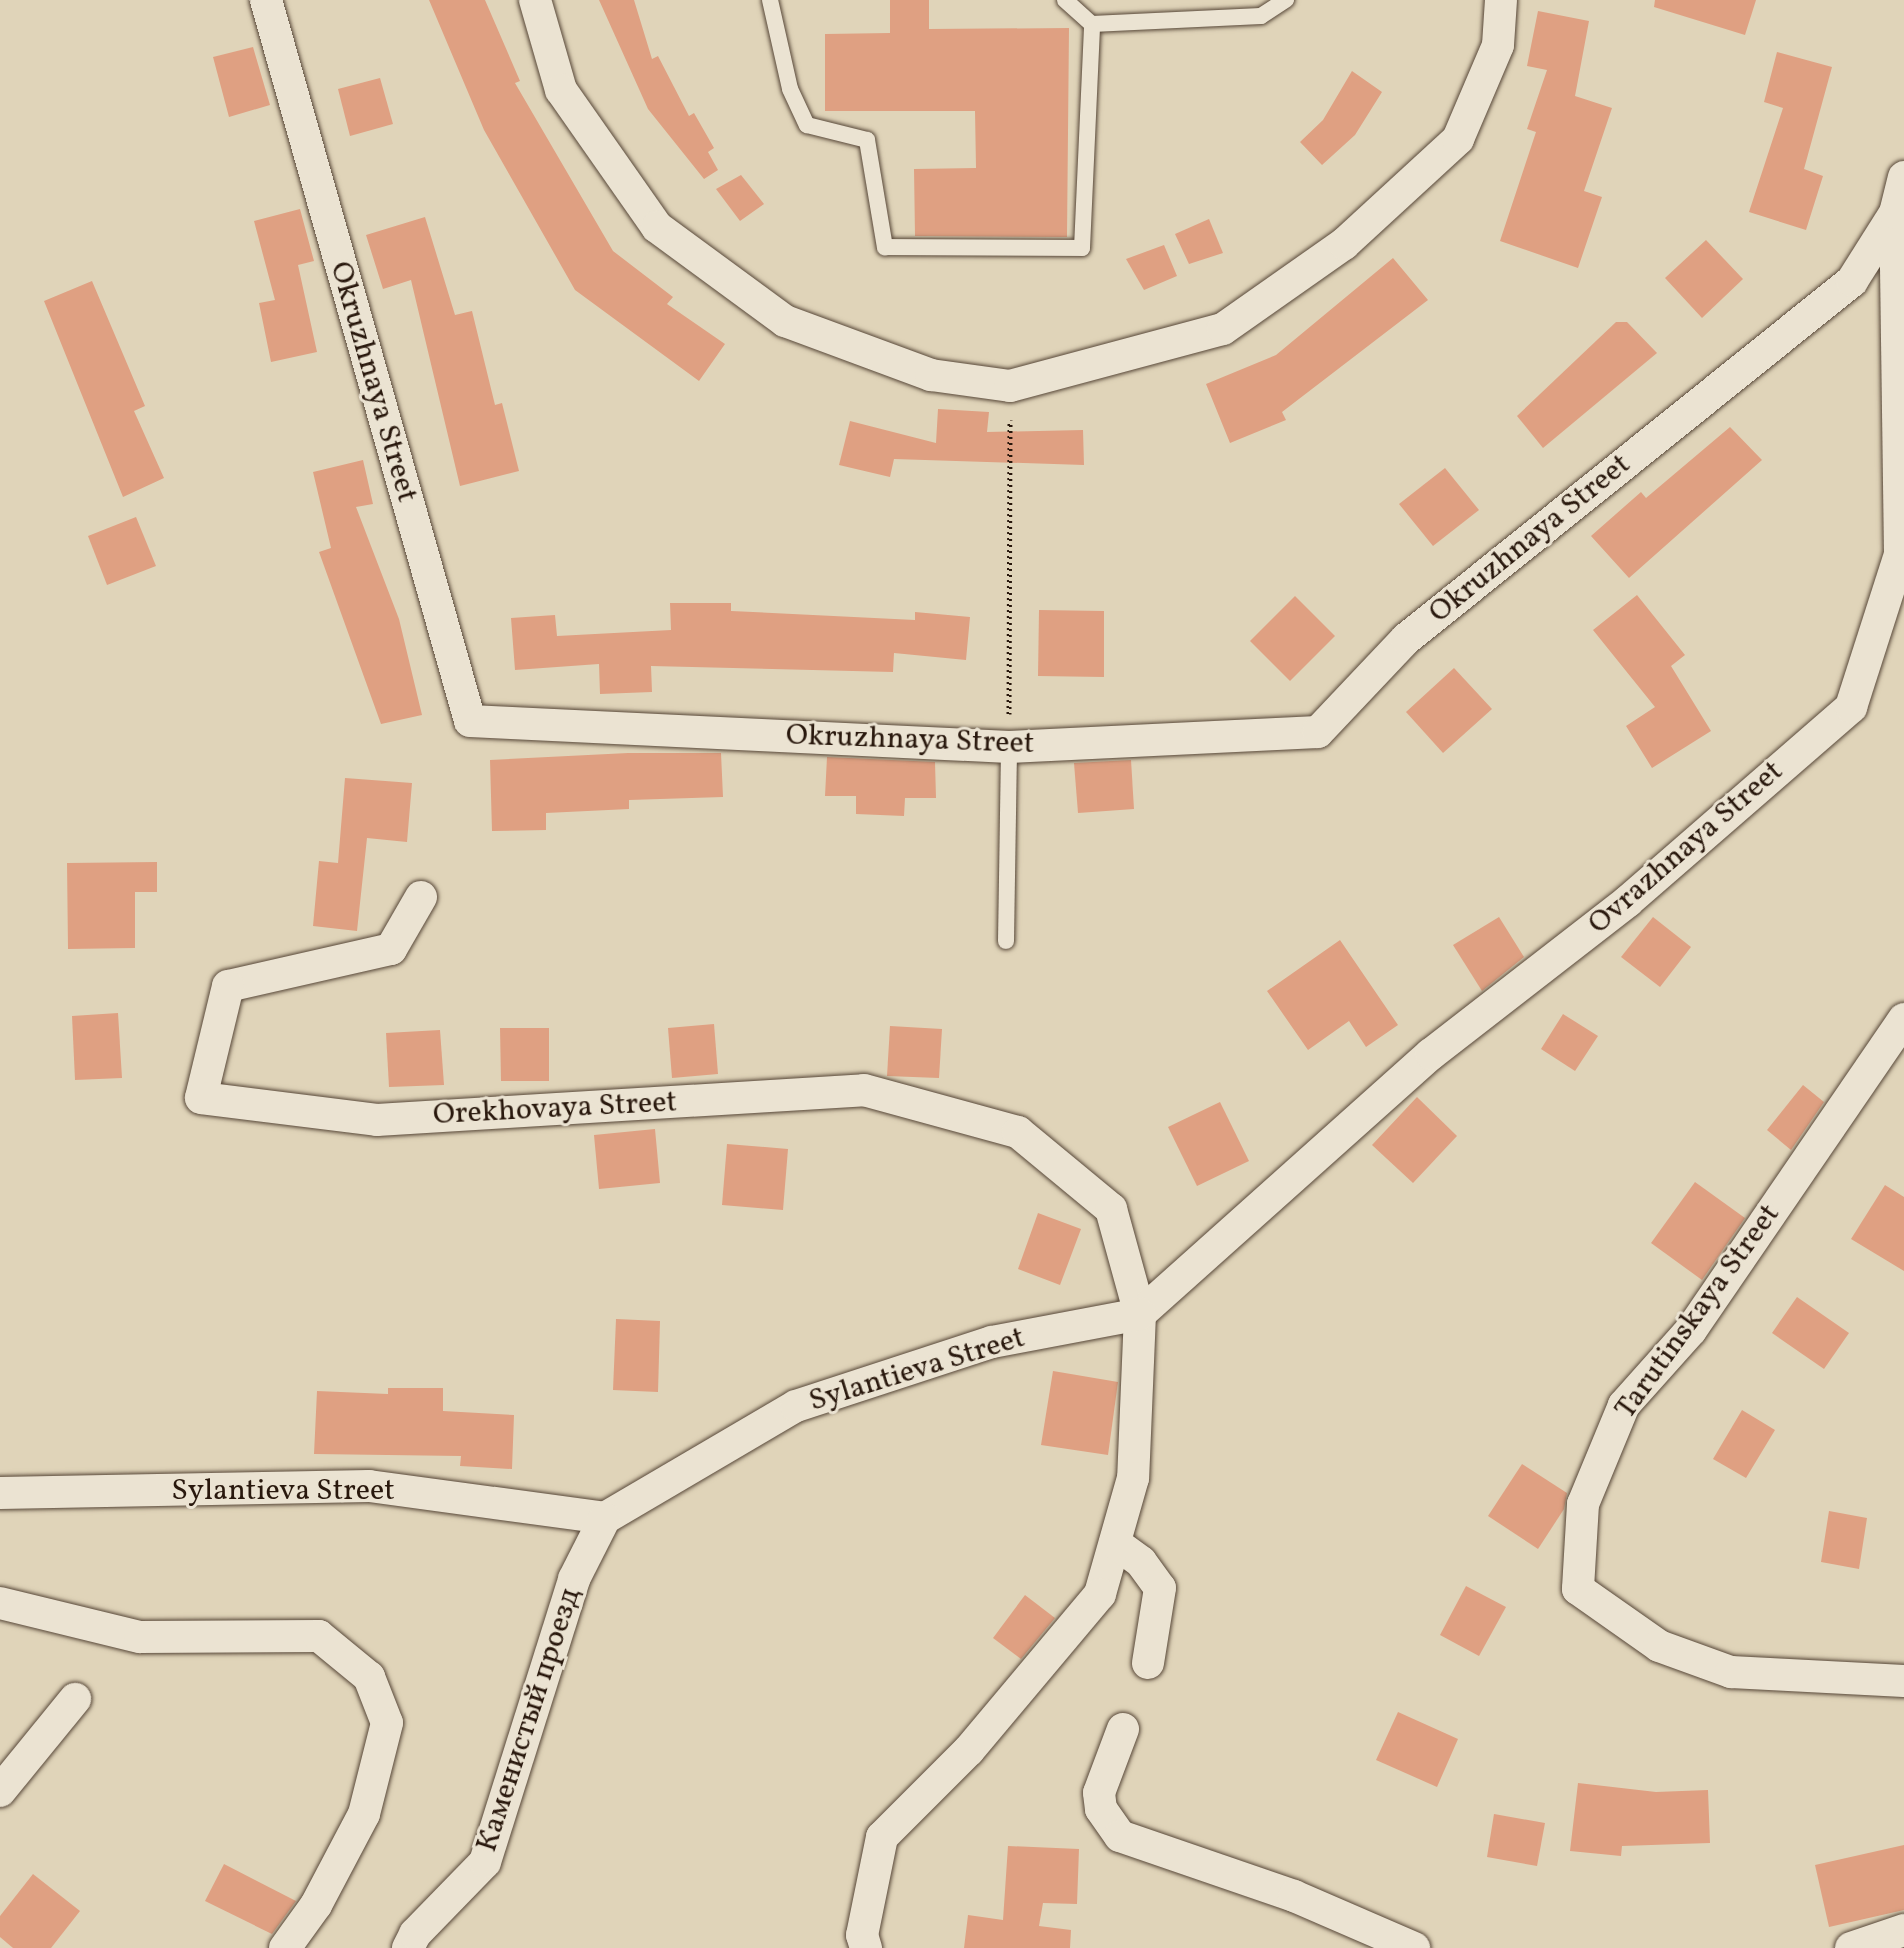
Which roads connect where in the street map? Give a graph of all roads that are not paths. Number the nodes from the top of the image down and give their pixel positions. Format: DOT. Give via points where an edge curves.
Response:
graph roads {
  1 [pos="266,0"];
  2 [pos="535,0"];
  3 [pos="770,0"];
  4 [pos="1065,0"];
  5 [pos="1286,0"];
  6 [pos="1501,0"];
  7 [pos="1092,24"];
  8 [pos="1904,177"];
  9 [pos="1895,213"];
  10 [pos="1009,747"];
  11 [pos="421,897"];
  12 [pos="1006,941"];
  13 [pos="1904,1019"];
  14 [pos="1140,1314"];
  15 [pos="0,1493"];
  16 [pos="605,1518"];
  17 [pos="1115,1543"];
  18 [pos="0,1603"];
  19 [pos="1148,1663"];
  20 [pos="1904,1681"];
  21 [pos="75,1699"];
  22 [pos="1123,1729"];
  23 [pos="0,1791"];
  24 [pos="1904,1930"];
  25 [pos="285,1948"];
  26 [pos="408,1948"];
  27 [pos="866,1948"];
  28 [pos="1414,1948"];
  29 [pos="1851,1948"];
  1 -- 10 [label="street, Okruzhnaya Street" via="470,721"];
  2 -- 6 [label="street" via="561,90 657,227 785,321 931,375 1010,386 1223,329 1344,244 1458,139 1498,45"];
  3 -- 7 [label="lane" via="790,89 807,125 867,140 885,247 1082,248"];
  4 -- 7 [label="lane"];
  5 -- 7 [label="lane" via="1261,16"];
  8 -- 9 [label="street"];
  9 -- 10 [label="street, Okruzhnaya Street" via="1852,281 1406,639 1318,732"];
  9 -- 14 [label="street, Ovrazhnaya Street" via="1900,554 1851,707 1628,901 1431,1054"];
  10 -- 12 [label="lane"];
  11 -- 14 [label="street, Orekhovaya Street" via="391,949 228,986 201,1098 377,1120 864,1090 1018,1132 1111,1209"];
  13 -- 20 [label="street, Tarutinskaya Street" via="1691,1330 1624,1405 1583,1504 1578,1589 1659,1646 1731,1672"];
  14 -- 16 [label="street, Sylantieva Street" via="992,1342 796,1406"];
  14 -- 17 [label="street" via="1133,1478"];
  15 -- 16 [label="street, Sylantieva Street" via="369,1486"];
  16 -- 26 [label="street, Каменистый проезд" via="574,1579 485,1862 415,1934"];
  17 -- 19 [label="street" via="1141,1562 1160,1588"];
  17 -- 27 [label="street" via="1100,1594 969,1750 882,1837 862,1935"];
  18 -- 25 [label="street" via="140,1637 319,1636 369,1677 387,1723 364,1814 316,1905"];
  21 -- 23 [label="street"];
  22 -- 28 [label="street" via="1099,1793 1104,1817 1120,1836 1294,1896"];
  24 -- 29 [label="street"];
}
